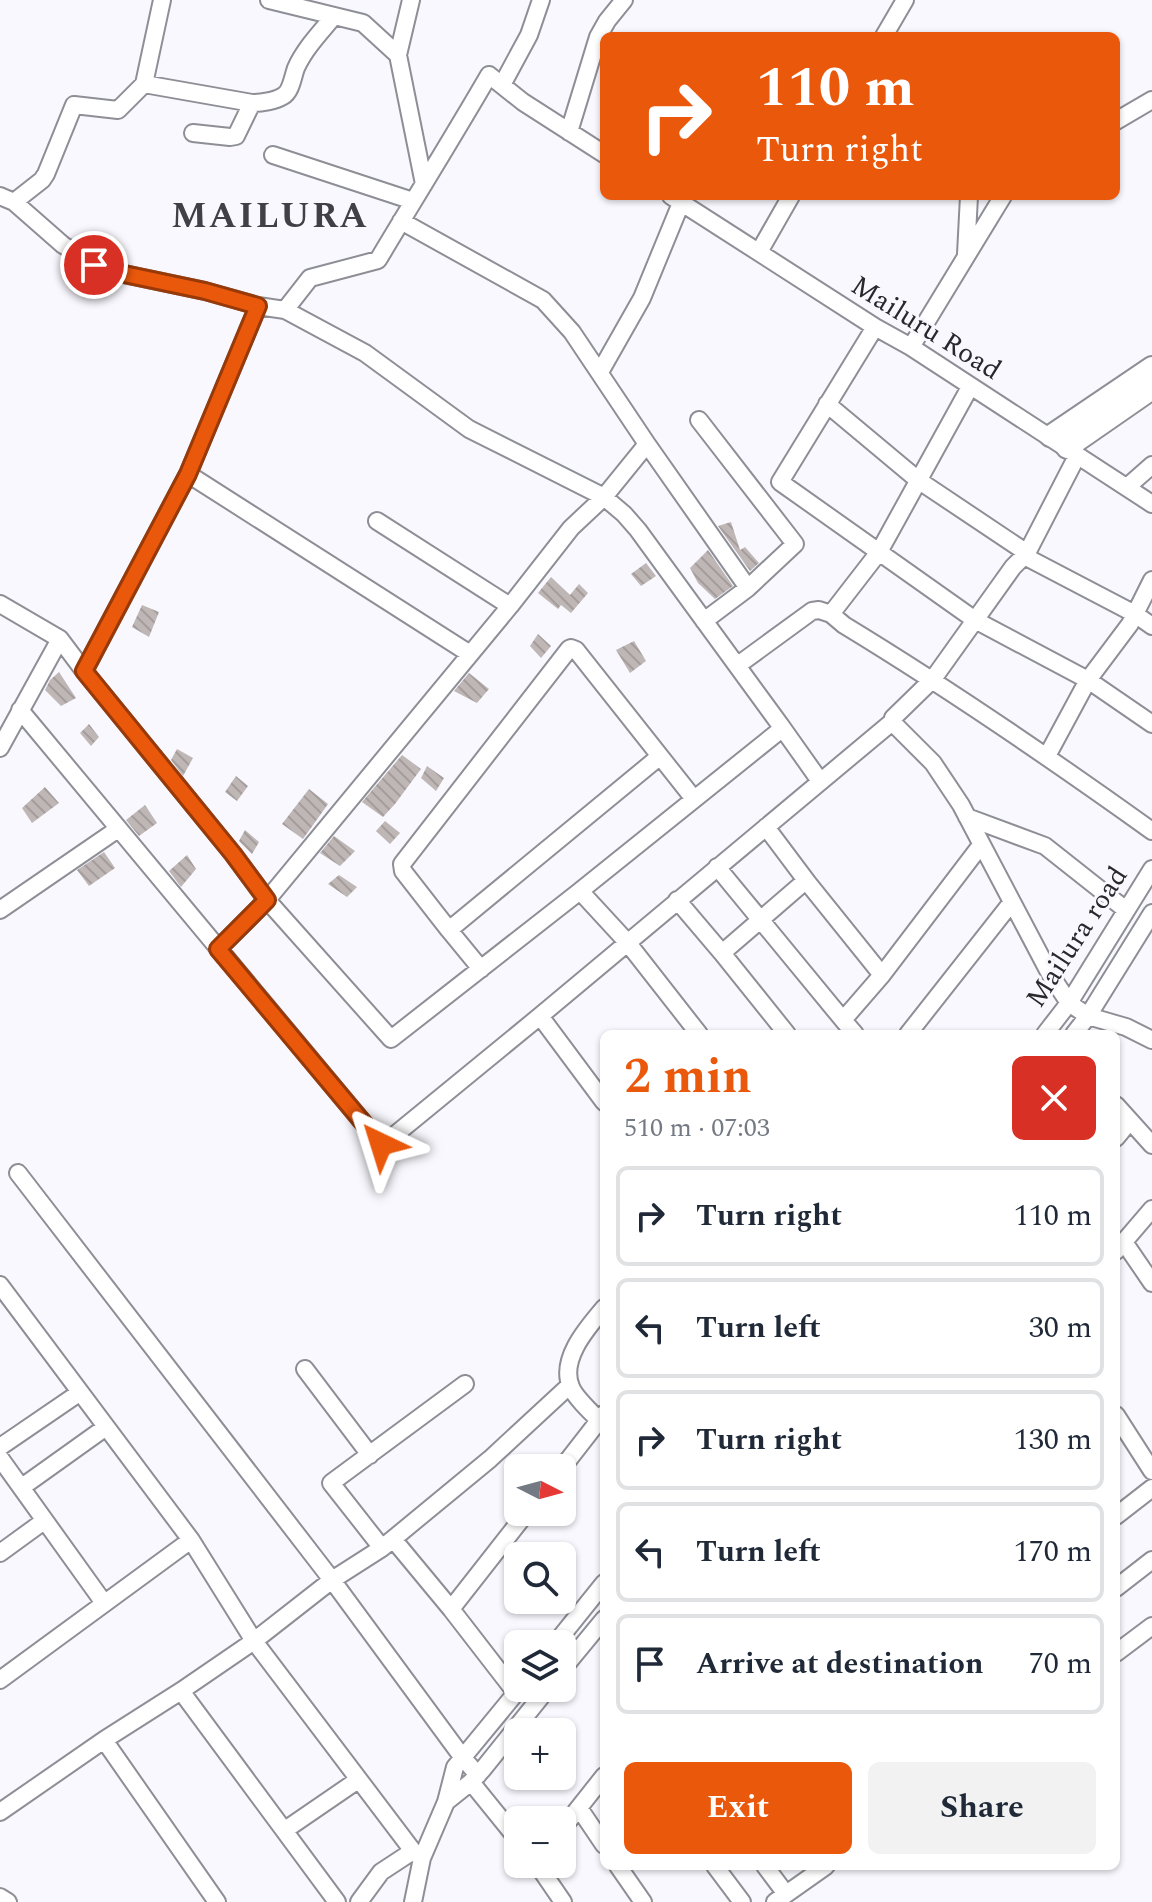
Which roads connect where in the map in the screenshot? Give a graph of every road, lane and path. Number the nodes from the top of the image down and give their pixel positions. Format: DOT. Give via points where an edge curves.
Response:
graph roads {
  1 [pos="162,0"];
  2 [pos="269,0"];
  3 [pos="411,0"];
  4 [pos="541,0"];
  5 [pos="624,0"];
  6 [pos="905,0"];
  7 [pos="334,16"];
  8 [pos="601,32"];
  9 [pos="886,32"];
  10 [pos="600,33"];
  11 [pos="398,55"];
  12 [pos="144,84"];
  13 [pos="502,85"];
  14 [pos="1152,100"];
  15 [pos="252,103"];
  16 [pos="1120,119"];
  17 [pos="569,132"];
  18 [pos="193,133"];
  19 [pos="600,151"];
  20 [pos="273,155"];
  21 [pos="424,184"];
  22 [pos="7,199"];
  23 [pos="676,200"];
  24 [pos="678,200"];
  25 [pos="789,200"];
  26 [pos="969,200"];
  27 [pos="1001,200"];
  28 [pos="413,201"];
  29 [pos="401,221"];
  30 [pos="759,252"];
  31 [pos="966,258"];
  32 [pos="258,306"];
  33 [pos="285,310"];
  34 [pos="875,327"];
  35 [pos="911,347"];
  36 [pos="1152,367"];
  37 [pos="600,372"];
  38 [pos="970,387"];
  39 [pos="1152,389"];
  40 [pos="827,404"];
  41 [pos="699,420"];
  42 [pos="647,444"];
  43 [pos="1065,447"];
  44 [pos="1152,465"];
  45 [pos="188,474"];
  46 [pos="918,480"];
  47 [pos="1127,487"];
  48 [pos="604,497"];
  49 [pos="1152,504"];
  50 [pos="377,521"];
  51 [pos="879,552"];
  52 [pos="1027,553"];
  53 [pos="1152,580"];
  54 [pos="748,588"];
  55 [pos="0,604"];
  56 [pos="510,606"];
  57 [pos="831,614"];
  58 [pos="1135,614"];
  59 [pos="975,620"];
  60 [pos="704,621"];
  61 [pos="1152,626"];
  62 [pos="60,639"];
  63 [pos="470,654"];
  64 [pos="738,665"];
  65 [pos="84,671"];
  66 [pos="933,679"];
  67 [pos="1088,680"];
  68 [pos="20,710"];
  69 [pos="892,722"];
  70 [pos="1152,724"];
  71 [pos="781,726"];
  72 [pos="0,748"];
  73 [pos="1047,756"];
  74 [pos="659,757"];
  75 [pos="820,781"];
  76 [pos="694,799"];
  77 [pos="967,817"];
  78 [pos="1150,824"];
  79 [pos="766,827"];
  80 [pos="118,829"];
  81 [pos="981,845"];
  82 [pos="717,867"];
  83 [pos="1152,869"];
  84 [pos="808,883"];
  85 [pos="580,891"];
  86 [pos="267,900"];
  87 [pos="677,900"];
  88 [pos="1012,902"];
  89 [pos="0,910"];
  90 [pos="1126,910"];
  91 [pos="1152,913"];
  92 [pos="761,920"];
  93 [pos="449,930"];
  94 [pos="1147,932"];
  95 [pos="627,942"];
  96 [pos="218,949"];
  97 [pos="722,953"];
  98 [pos="481,969"];
  99 [pos="882,975"];
  100 [pos="1069,1003"];
  101 [pos="540,1016"];
  102 [pos="1088,1016"];
  103 [pos="843,1020"];
  104 [pos="696,1030"];
  105 [pos="784,1030"];
  106 [pos="852,1030"];
  107 [pos="911,1030"];
  108 [pos="1048,1030"];
  109 [pos="1077,1030"];
  110 [pos="1152,1040"];
  111 [pos="600,1097"];
  112 [pos="1120,1110"];
  113 [pos="1130,1121"];
  114 [pos="1120,1133"];
  115 [pos="1152,1145"];
  116 [pos="18,1173"];
  117 [pos="1152,1209"];
  118 [pos="1120,1247"];
  119 [pos="1152,1283"];
  120 [pos="0,1285"];
  121 [pos="600,1313"];
  122 [pos="305,1369"];
  123 [pos="465,1384"];
  124 [pos="570,1385"];
  125 [pos="79,1393"];
  126 [pos="600,1418"];
  127 [pos="1120,1421"];
  128 [pos="600,1422"];
  129 [pos="106,1427"];
  130 [pos="0,1447"];
  131 [pos="574,1454"];
  132 [pos="370,1455"];
  133 [pos="0,1458"];
  134 [pos="1152,1471"];
  135 [pos="22,1487"];
  136 [pos="1152,1488"];
  137 [pos="1120,1513"];
  138 [pos="44,1521"];
  139 [pos="516,1526"];
  140 [pos="191,1540"];
  141 [pos="388,1543"];
  142 [pos="0,1553"];
  143 [pos="1152,1560"];
  144 [pos="332,1580"];
  145 [pos="1120,1585"];
  146 [pos="600,1588"];
  147 [pos="104,1603"];
  148 [pos="451,1609"];
  149 [pos="600,1624"];
  150 [pos="1152,1626"];
  151 [pos="566,1630"];
  152 [pos="254,1641"];
  153 [pos="1120,1650"];
  154 [pos="576,1653"];
  155 [pos="504,1673"];
  156 [pos="0,1680"];
  157 [pos="181,1691"];
  158 [pos="508,1702"];
  159 [pos="537,1702"];
  160 [pos="104,1740"];
  161 [pos="463,1758"];
  162 [pos="475,1779"];
  163 [pos="358,1780"];
  164 [pos="600,1781"];
  165 [pos="446,1802"];
  166 [pos="579,1808"];
  167 [pos="0,1812"];
  168 [pos="576,1812"];
  169 [pos="504,1820"];
  170 [pos="285,1830"];
  171 [pos="600,1839"];
  172 [pos="417,1854"];
  173 [pos="621,1870"];
  174 [pos="718,1870"];
  175 [pos="767,1870"];
  176 [pos="820,1870"];
  177 [pos="547,1878"];
  178 [pos="0,1897"];
  179 [pos="781,1898"];
  180 [pos="8,1902"];
  181 [pos="217,1902"];
  182 [pos="337,1902"];
  183 [pos="359,1902"];
  184 [pos="413,1902"];
  185 [pos="563,1902"];
  186 [pos="643,1902"];
  187 [pos="742,1902"];
  1 -- 12 [label="street"];
  2 -- 7 [label="street"];
  3 -- 11 [label="street"];
  4 -- 13 [label="street"];
  5 -- 8 [label="street"];
  6 -- 9 [label="street"];
  7 -- 11 [label="street" via="363,23"];
  7 -- 15 [label="street" via="304,53 286,94"];
  10 -- 17 [label="street"];
  11 -- 21 [label="street"];
  12 -- 15 [label="street"];
  12 -- 22 [label="street" via="118,110 74,105 42,180"];
  13 -- 17 [label="street"];
  13 -- 21 [label="street" via="489,75"];
  14 -- 16 [label="street"];
  15 -- 18 [label="street" via="236,136"];
  17 -- 19 [label="street"];
  20 -- 28 [label="street"];
  21 -- 28 [label="street"];
  22 -- 32 [label="street" via="63,245 105,270"];
  23 -- 37 [label="street" via="642,298"];
  24 -- 30 [label="street, Mailuru Road"];
  25 -- 30 [label="street"];
  26 -- 31 [label="street"];
  27 -- 31 [label="street"];
  28 -- 29 [label="street"];
  29 -- 33 [label="street" via="378,260 310,278"];
  29 -- 37 [label="street" via="543,300"];
  30 -- 34 [label="street, Mailuru Road"];
  31 -- 35 [label="street"];
  32 -- 33 [label="street"];
  32 -- 45 [label="street"];
  33 -- 48 [label="street" via="365,353 469,429"];
  34 -- 35 [label="street, Mailuru Road"];
  34 -- 40 [label="street"];
  35 -- 38 [label="street, Mailuru Road"];
  36 -- 43 [label="main road"];
  37 -- 42 [label="street"];
  38 -- 43 [label="street, Mailuru Road"];
  38 -- 46 [label="street"];
  39 -- 43 [label="main road"];
  40 -- 46 [label="street"];
  40 -- 51 [label="street" via="780,482"];
  41 -- 54 [label="street" via="795,544"];
  42 -- 48 [label="street"];
  42 -- 54 [label="street"];
  43 -- 47 [label="street, Mailuru Road"];
  43 -- 52 [label="street"];
  44 -- 47 [label="street"];
  45 -- 63 [label="street"];
  45 -- 65 [label="street"];
  46 -- 51 [label="street"];
  46 -- 52 [label="street"];
  47 -- 49 [label="street, Mailuru Road"];
  48 -- 56 [label="street" via="571,528"];
  48 -- 60 [label="street" via="638,530"];
  50 -- 56 [label="street"];
  51 -- 57 [label="street"];
  51 -- 59 [label="street"];
  52 -- 58 [label="street"];
  52 -- 59 [label="street"];
  53 -- 58 [label="street"];
  54 -- 60 [label="street"];
  55 -- 62 [label="street"];
  56 -- 63 [label="street"];
  57 -- 64 [label="street" via="812,611"];
  57 -- 66 [label="street"];
  58 -- 61 [label="street"];
  58 -- 67 [label="street"];
  59 -- 66 [label="street"];
  59 -- 67 [label="street"];
  60 -- 64 [label="street"];
  62 -- 65 [label="street"];
  62 -- 68 [label="street"];
  63 -- 86 [label="street"];
  64 -- 71 [label="street"];
  65 -- 86 [label="street"];
  66 -- 69 [label="street"];
  66 -- 73 [label="street"];
  67 -- 70 [label="street"];
  67 -- 73 [label="street"];
  68 -- 72 [label="street"];
  68 -- 80 [label="street"];
  69 -- 75 [label="street"];
  69 -- 77 [label="street" via="933,763"];
  71 -- 75 [label="street"];
  71 -- 76 [label="street"];
  73 -- 78 [label="street"];
  74 -- 76 [label="street"];
  74 -- 93 [label="street"];
  74 -- 93 [label="street" via="576,650 569,649 402,864"];
  75 -- 79 [label="street"];
  76 -- 85 [label="street"];
  77 -- 81 [label="street"];
  77 -- 90 [label="street" via="1045,846"];
  79 -- 82 [label="street"];
  79 -- 84 [label="street"];
  80 -- 89 [label="street"];
  80 -- 96 [label="street"];
  81 -- 88 [label="street"];
  81 -- 99 [label="street"];
  82 -- 87 [label="street"];
  82 -- 92 [label="street"];
  83 -- 90 [label="street, Mailura road"];
  84 -- 92 [label="street"];
  84 -- 99 [label="street"];
  85 -- 95 [label="street"];
  85 -- 98 [label="street"];
  86 -- 96 [label="street"];
  86 -- 98 [label="street" via="391,1039"];
  87 -- 95 [label="street"];
  87 -- 97 [label="street"];
  88 -- 100 [label="street"];
  88 -- 107 [label="street"];
  90 -- 100 [label="street, Mailura road"];
  91 -- 94 [label="street, Mailura road"];
  92 -- 97 [label="street"];
  92 -- 103 [label="street"];
  93 -- 98 [label="street"];
  94 -- 102 [label="street, Mailura road"];
  95 -- 101 [label="street"];
  95 -- 104 [label="street"];
  96 -- 101 [label="street" via="381,1144"];
  97 -- 105 [label="street"];
  99 -- 103 [label="street"];
  100 -- 102 [label="street"];
  100 -- 108 [label="street, Mailura road"];
  101 -- 111 [label="street"];
  102 -- 109 [label="street, Mailura road"];
  102 -- 110 [label="street"];
  103 -- 106 [label="street"];
  112 -- 113 [label="street"];
  113 -- 114 [label="street"];
  113 -- 115 [label="street"];
  116 -- 144 [label="street"];
  117 -- 118 [label="street"];
  118 -- 119 [label="street"];
  120 -- 125 [label="street"];
  121 -- 124 [label="street" via="577,1344"];
  122 -- 132 [label="street"];
  123 -- 132 [label="street"];
  124 -- 126 [label="street"];
  124 -- 141 [label="street"];
  125 -- 129 [label="street"];
  125 -- 130 [label="street"];
  127 -- 134 [label="street"];
  128 -- 131 [label="street"];
  129 -- 135 [label="street"];
  129 -- 140 [label="street"];
  132 -- 141 [label="street" via="331,1483"];
  133 -- 135 [label="street"];
  135 -- 138 [label="street"];
  136 -- 137 [label="street"];
  138 -- 142 [label="street"];
  138 -- 147 [label="street"];
  139 -- 148 [label="street"];
  140 -- 147 [label="street"];
  140 -- 152 [label="street"];
  141 -- 144 [label="street"];
  141 -- 148 [label="street"];
  143 -- 145 [label="street"];
  144 -- 152 [label="street"];
  144 -- 161 [label="street"];
  146 -- 151 [label="street"];
  147 -- 156 [label="street"];
  148 -- 155 [label="street"];
  149 -- 154 [label="street"];
  150 -- 153 [label="street"];
  152 -- 157 [label="street"];
  152 -- 163 [label="street"];
  157 -- 160 [label="street"];
  157 -- 170 [label="street"];
  158 -- 161 [label="street"];
  159 -- 162 [label="street"];
  160 -- 167 [label="street"];
  160 -- 181 [label="street"];
  161 -- 162 [label="street"];
  161 -- 165 [label="street" via="455,1767"];
  162 -- 165 [label="street"];
  162 -- 169 [label="street"];
  163 -- 170 [label="street"];
  163 -- 172 [label="street"];
  164 -- 166 [label="street"];
  165 -- 172 [label="street"];
  166 -- 168 [label="street"];
  166 -- 171 [label="street"];
  170 -- 182 [label="street"];
  172 -- 183 [label="street" via="381,1872"];
  172 -- 184 [label="street"];
  173 -- 186 [label="street"];
  174 -- 187 [label="street"];
  175 -- 179 [label="street"];
  176 -- 179 [label="street"];
  177 -- 185 [label="street"];
  178 -- 180 [label="street"];
}
